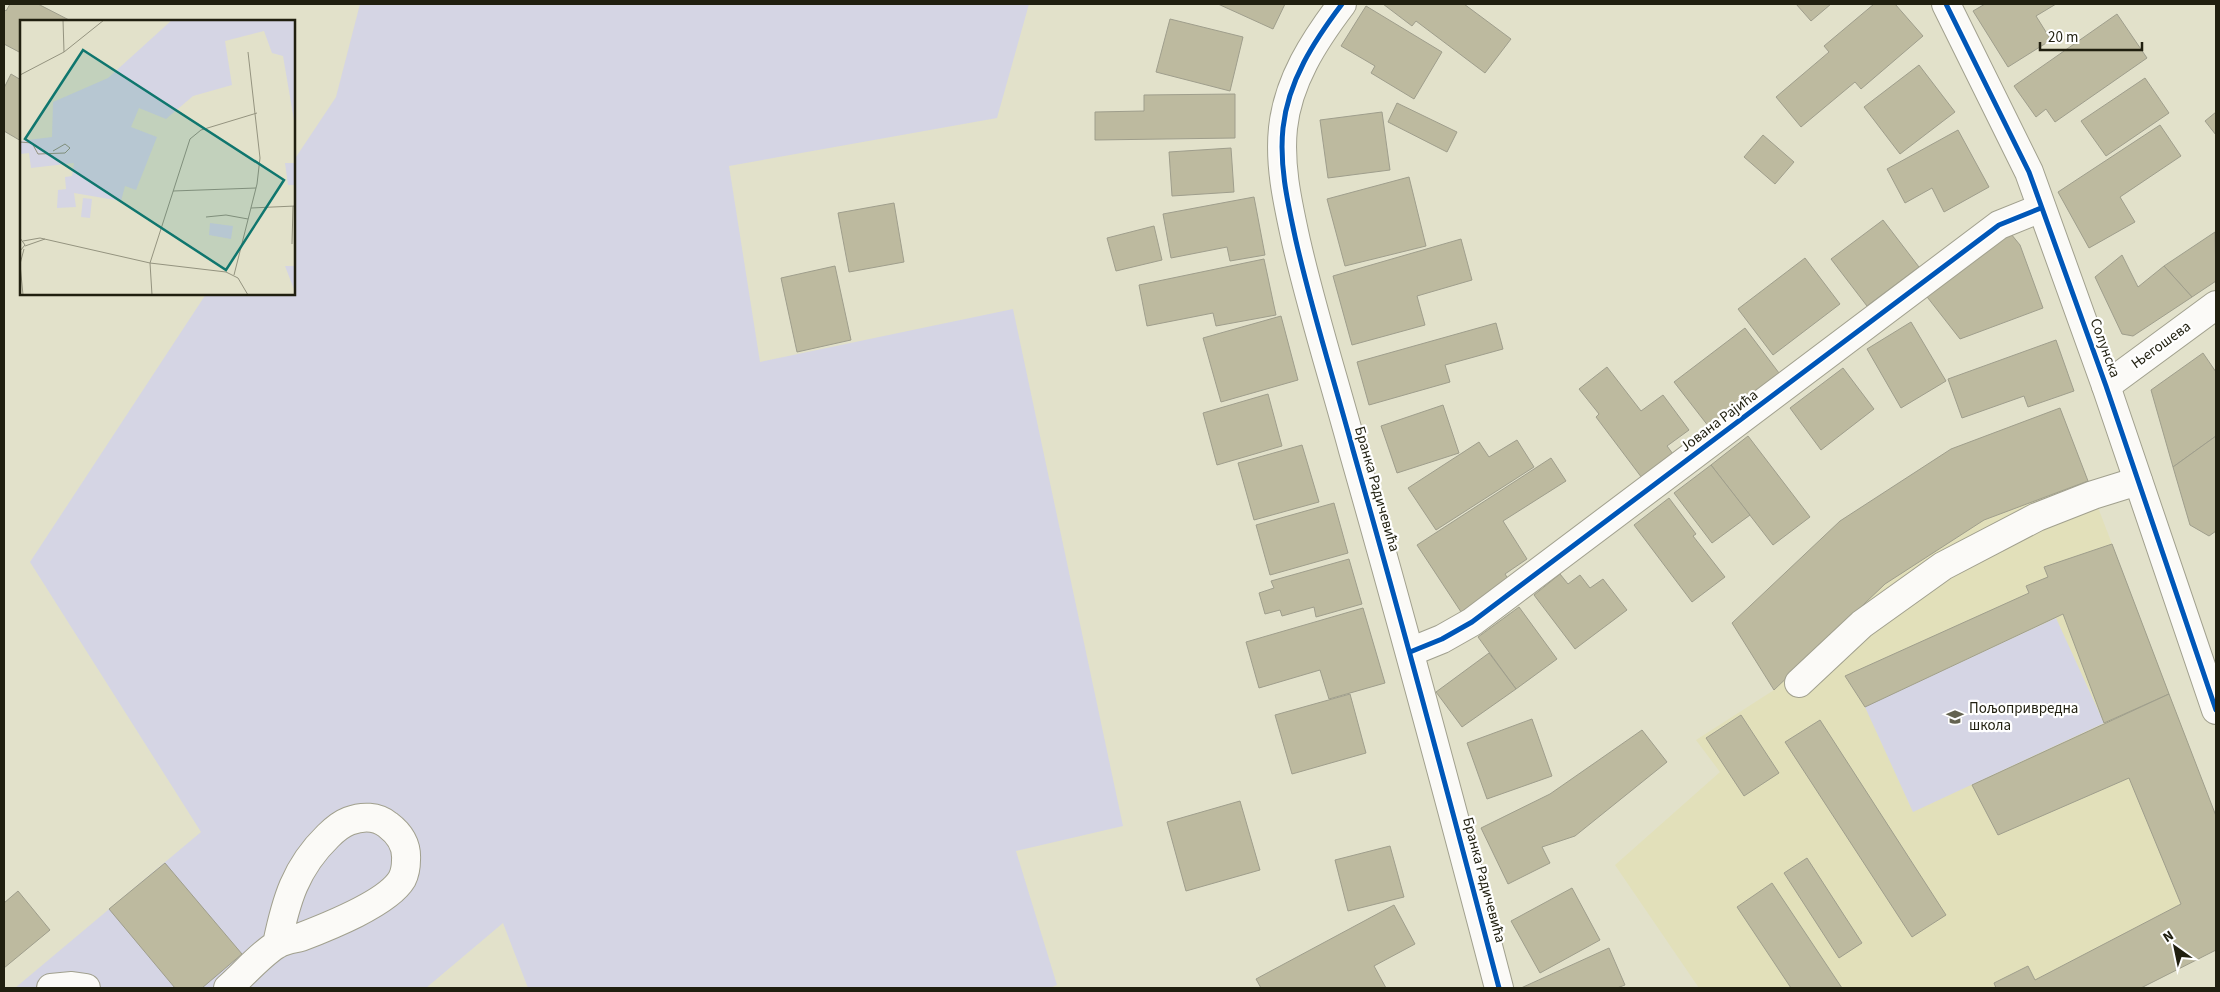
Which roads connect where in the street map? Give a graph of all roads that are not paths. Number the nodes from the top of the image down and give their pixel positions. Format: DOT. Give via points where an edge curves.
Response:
graph roads {
  1 [pos="1342,4"];
  2 [pos="1946,4"];
  3 [pos="2041,208"];
  4 [pos="2216,305"];
  5 [pos="2106,386"];
  6 [pos="2138,480"];
  7 [pos="1410,652"];
  8 [pos="1800,683"];
  9 [pos="2216,710"];
  10 [pos="277,944"];
  11 [pos="51,988"];
  12 [pos="86,988"];
  13 [pos="228,988"];
  14 [pos="1500,988"];
  1 -- 7 [label="street, Бранка Радичевића" via="1302,64 1289,99 1283,129 1285,187 1303,273"];
  2 -- 3 [label="street, Солунска" via="2028,172"];
  3 -- 5 [label="street, Солунска"];
  3 -- 7 [label="street, Јована Рајића" via="1999,226 1472,622"];
  4 -- 5 [label="street, Његошева"];
  5 -- 6 [label="street, Солунска"];
  6 -- 8 [label="street" via="2037,517 1943,566 1862,624"];
  6 -- 9 [label="street, Солунска"];
  7 -- 14 [label="street, Бранка Радичевића"];
  10 -- 10 [label="street" via="352,915 381,898 402,880 406,868 404,844 398,833 386,823 358,817 333,831 303,865 292,887"];
  10 -- 13 [label="street"];
  11 -- 12 [label="street"];
}
